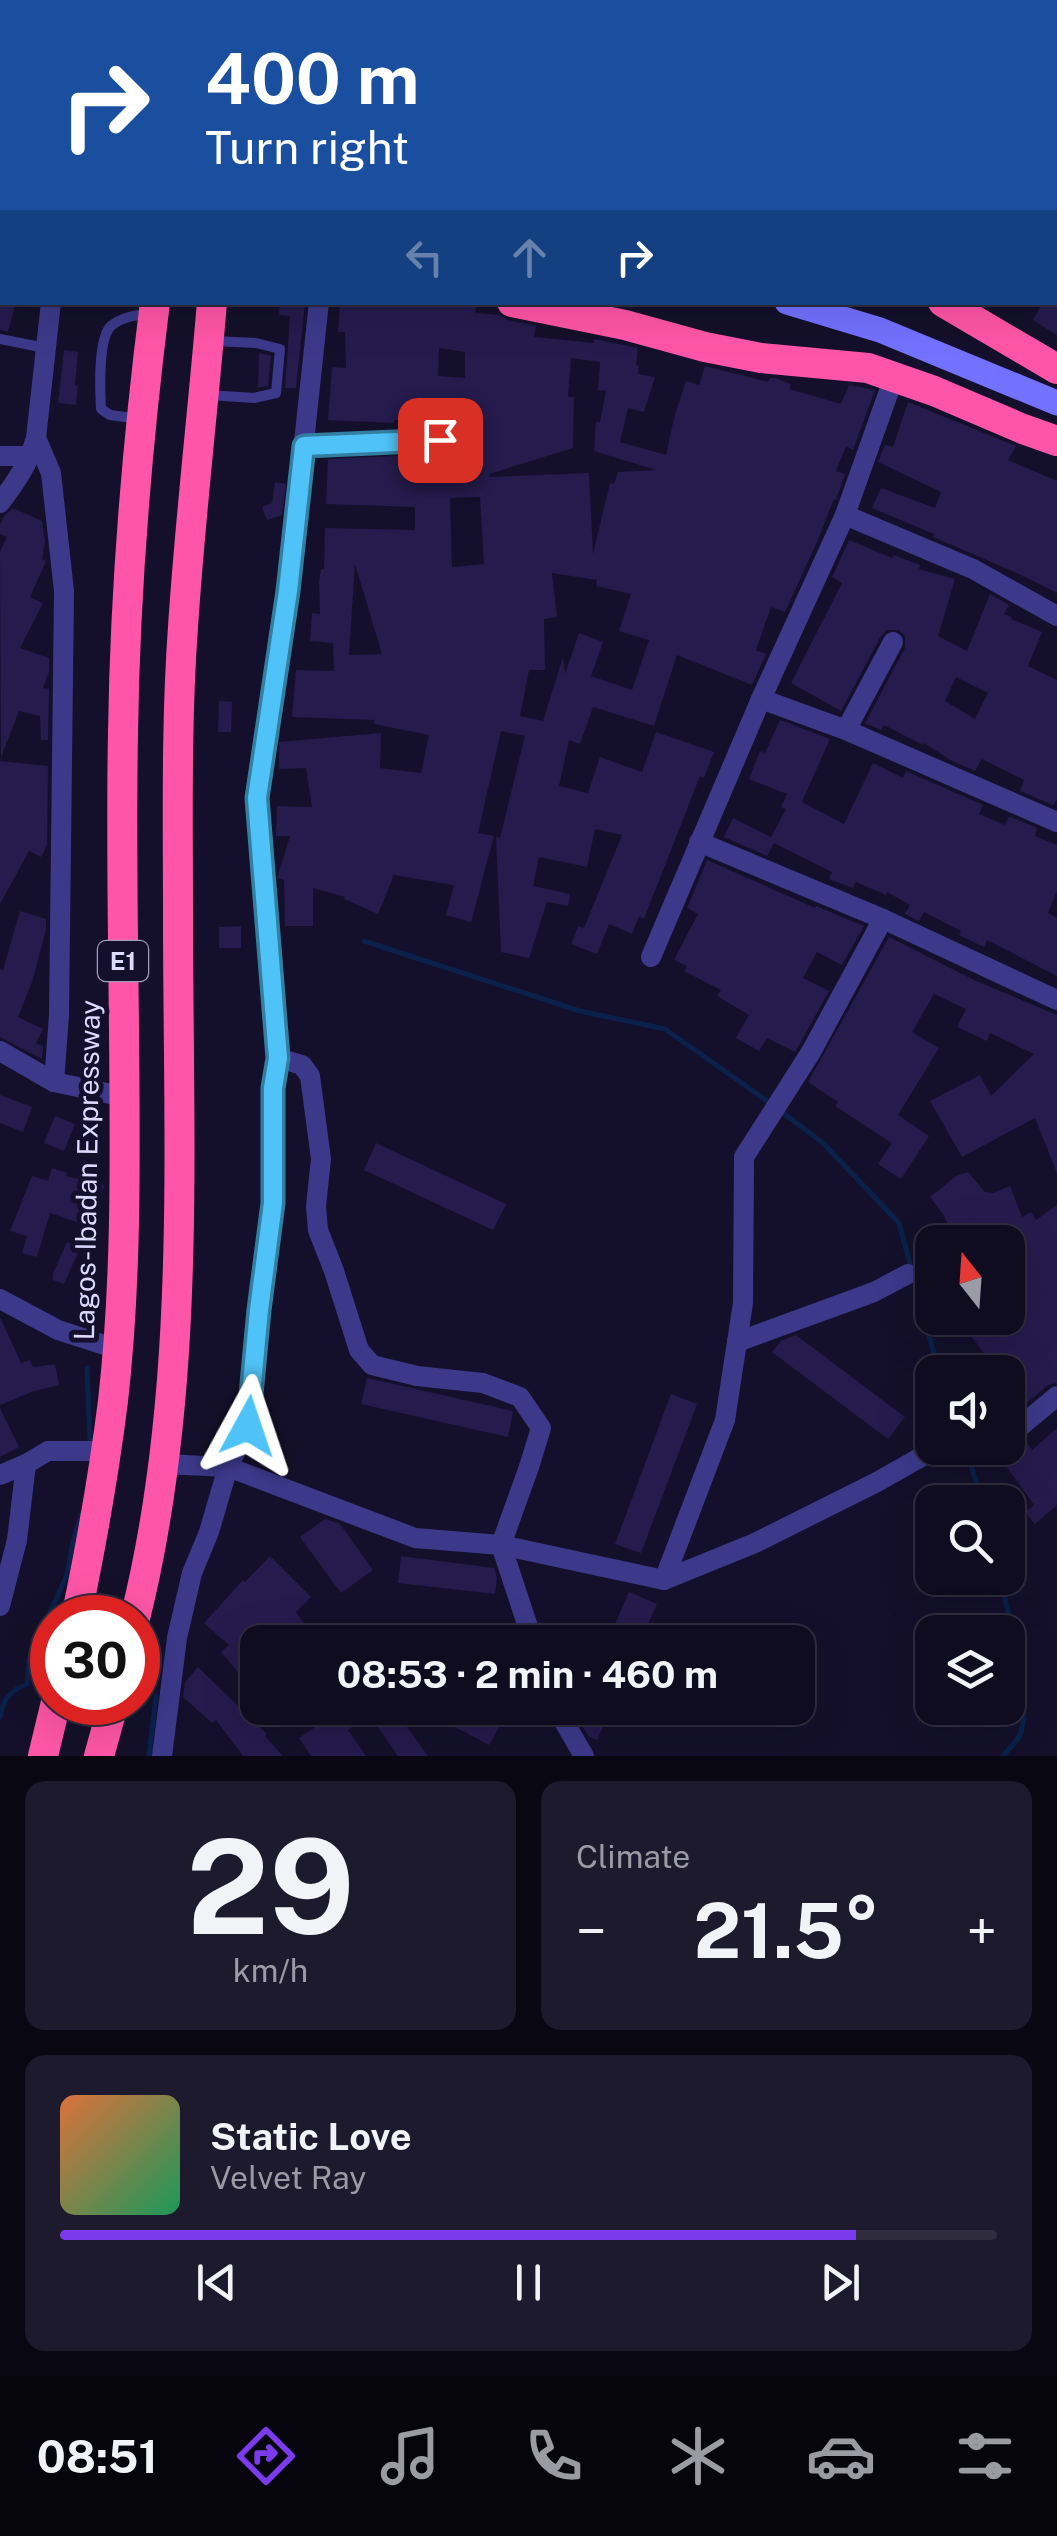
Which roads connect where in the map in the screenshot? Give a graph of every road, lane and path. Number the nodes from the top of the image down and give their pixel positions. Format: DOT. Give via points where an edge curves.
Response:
graph roads {
  1 [pos="51,305"];
  2 [pos="212,305"];
  3 [pos="318,305"];
  4 [pos="527,305"];
  5 [pos="797,305"];
  6 [pos="948,305"];
  7 [pos="154,307"];
  8 [pos="0,339"];
  9 [pos="209,341"];
  10 [pos="46,348"];
  11 [pos="1057,369"];
  12 [pos="894,377"];
  13 [pos="202,395"];
  14 [pos="1057,403"];
  15 [pos="141,419"];
  16 [pos="440,440"];
  17 [pos="1057,440"];
  18 [pos="304,446"];
  19 [pos="33,447"];
  20 [pos="0,456"];
  21 [pos="0,504"];
  22 [pos="844,516"];
  23 [pos="1057,616"];
  24 [pos="892,642"];
  25 [pos="761,700"];
  26 [pos="846,730"];
  27 [pos="1057,822"];
  28 [pos="699,842"];
  29 [pos="883,918"];
  30 [pos="651,957"];
  31 [pos="1057,1000"];
  32 [pos="0,1050"];
  33 [pos="278,1058"];
  34 [pos="54,1082"];
  35 [pos="125,1097"];
  36 [pos="908,1274"];
  37 [pos="0,1298"];
  38 [pos="737,1342"];
  39 [pos="117,1349"];
  40 [pos="1057,1396"];
  41 [pos="1025,1422"];
  42 [pos="105,1451"];
  43 [pos="915,1461"];
  44 [pos="26,1464"];
  45 [pos="163,1464"];
  46 [pos="228,1466"];
  47 [pos="0,1475"];
  48 [pos="500,1545"];
  49 [pos="664,1580"];
  50 [pos="81,1595"];
  51 [pos="141,1595"];
  52 [pos="0,1606"];
  53 [pos="527,1625"];
  54 [pos="50,1725"];
  55 [pos="108,1725"];
  56 [pos="566,1725"];
  57 [pos="43,1756"];
  58 [pos="99,1756"];
  59 [pos="162,1756"];
  60 [pos="584,1756"];
  1 -- 10 [label="street"];
  2 -- 9 [label="highway, E1"];
  3 -- 18 [label="street"];
  4 -- 12 [label="highway" via="705,347"];
  5 -- 14 [label="main road" via="880,330"];
  6 -- 11 [label="highway"];
  7 -- 15 [label="highway, Lagos-Ibadan Expressway / E1"];
  7 -- 15 [label="lane" via="104,335 101,409"];
  8 -- 10 [label="lane"];
  9 -- 13 [label="highway, E1"];
  9 -- 13 [label="lane" via="280,348 276,393"];
  10 -- 19 [label="street"];
  12 -- 17 [label="highway"];
  12 -- 22 [label="street"];
  13 -- 45 [label="highway, E1" via="182,631 180,1197"];
  15 -- 35 [label="highway, Lagos-Ibadan Expressway / E1" via="123,734"];
  16 -- 18 [label="street"];
  18 -- 33 [label="street" via="257,798"];
  19 -- 20 [label="street"];
  19 -- 21 [label="street"];
  19 -- 34 [label="street" via="50,473 64,591"];
  22 -- 23 [label="street" via="972,569"];
  22 -- 25 [label="street"];
  24 -- 26 [label="street"];
  25 -- 26 [label="street"];
  25 -- 28 [label="street"];
  26 -- 27 [label="street"];
  28 -- 29 [label="street"];
  28 -- 30 [label="street"];
  29 -- 31 [label="street"];
  29 -- 38 [label="street" via="811,1052 744,1156 744,1303"];
  32 -- 34 [label="street"];
  33 -- 46 [label="street" via="273,1203 248,1426"];
  33 -- 48 [label="street" via="302,1064 310,1076 321,1159 318,1230 359,1350 372,1365 483,1384 520,1398 541,1428"];
  34 -- 35 [label="street"];
  35 -- 39 [label="highway, Lagos-Ibadan Expressway / E1"];
  36 -- 38 [label="street"];
  37 -- 39 [label="street" via="58,1330"];
  38 -- 49 [label="street" via="725,1420"];
  39 -- 42 [label="highway, Lagos-Ibadan Expressway / E1"];
  40 -- 41 [label="street"];
  42 -- 44 [label="street" via="48,1451"];
  42 -- 50 [label="highway, Lagos-Ibadan Expressway / E1"];
  43 -- 49 [label="street" via="755,1544"];
  44 -- 47 [label="street"];
  44 -- 52 [label="street"];
  45 -- 46 [label="street"];
  45 -- 51 [label="highway, E1"];
  46 -- 48 [label="street" via="415,1538"];
  46 -- 59 [label="street" via="177,1638"];
  48 -- 49 [label="street"];
  48 -- 53 [label="street"];
  54 -- 57 [label="highway"];
  55 -- 58 [label="highway"];
  56 -- 60 [label="street"];
}
